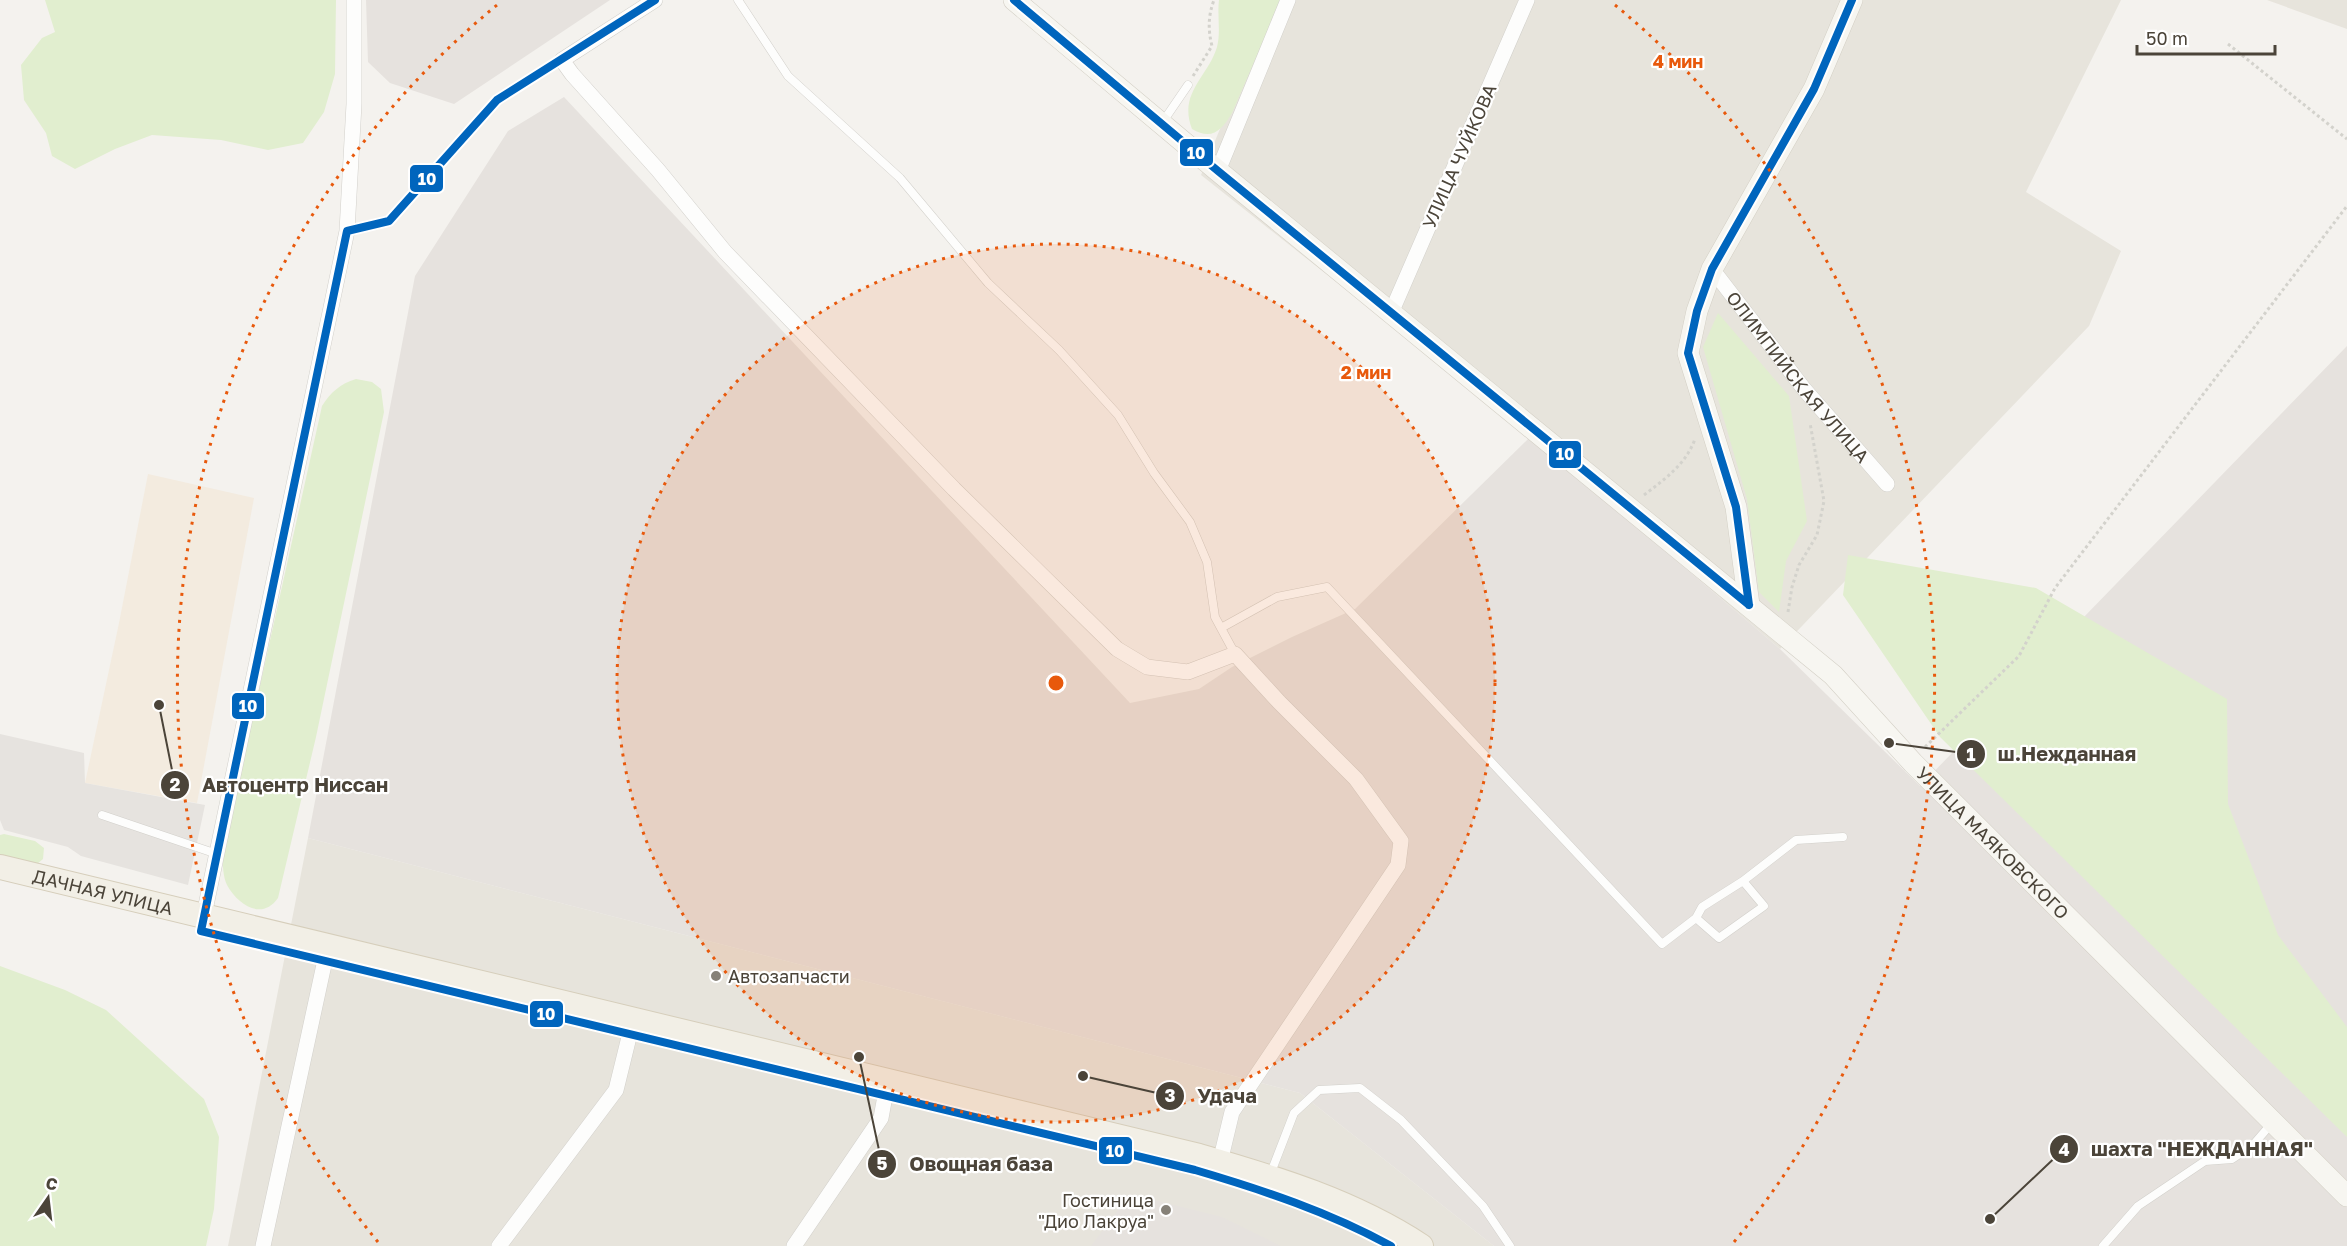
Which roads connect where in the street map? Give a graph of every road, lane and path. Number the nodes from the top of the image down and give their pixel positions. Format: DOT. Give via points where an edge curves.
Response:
graph roads {
  1 [pos="354,0"];
  2 [pos="655,0"];
  3 [pos="738,0"];
  4 [pos="1014,0"];
  5 [pos="1214,0"];
  6 [pos="1288,0"];
  7 [pos="1527,0"];
  8 [pos="1852,0"];
  9 [pos="2228,45"];
  10 [pos="562,60"];
  11 [pos="1188,85"];
  12 [pos="1162,124"];
  13 [pos="2347,139"];
  14 [pos="1218,171"];
  15 [pos="2347,206"];
  16 [pos="347,231"];
  17 [pos="1712,268"];
  18 [pos="1391,313"];
  19 [pos="1705,409"];
  20 [pos="1810,422"];
  21 [pos="1887,484"];
  22 [pos="1629,507"];
  23 [pos="1749,605"];
  24 [pos="1221,628"];
  25 [pos="1785,635"];
  26 [pos="1235,654"];
  27 [pos="1912,763"];
  28 [pos="102,815"];
  29 [pos="1843,837"];
  30 [pos="217,854"];
  31 [pos="0,867"];
  32 [pos="1743,881"];
  33 [pos="0,882"];
  34 [pos="1696,918"];
  35 [pos="202,923"];
  36 [pos="325,960"];
  37 [pos="632,1026"];
  38 [pos="887,1089"];
  39 [pos="2273,1122"];
  40 [pos="1218,1169"];
  41 [pos="1270,1177"];
  42 [pos="2347,1196"];
  43 [pos="262,1246"];
  44 [pos="499,1246"];
  45 [pos="794,1246"];
  46 [pos="1390,1246"];
  47 [pos="1421,1246"];
  48 [pos="1510,1246"];
  49 [pos="2103,1246"];
  1 -- 16 [label="street" via="354,104"];
  2 -- 10 [label="street"];
  3 -- 24 [label="lane" via="788,76 900,178 988,283 1059,350 1118,414 1190,522 1207,562 1215,617"];
  4 -- 12 [label="street, УЛИЦА МАЯКОВСКОГО"];
  5 -- 11 [label="path" via="1208,31 1212,46"];
  6 -- 14 [label="street"];
  7 -- 18 [label="street, УЛИЦА ЧУЙКОВА"];
  8 -- 17 [label="street, ОЛИМПИЙСКАЯ УЛИЦА" via="1814,89"];
  9 -- 13 [label="path"];
  10 -- 16 [label="lane" via="497,100 388,221"];
  10 -- 26 [label="street" via="725,252 954,489 1117,649 1147,667 1188,672"];
  11 -- 12 [label="lane"];
  12 -- 14 [label="street, УЛИЦА МАЯКОВСКОГО"];
  14 -- 18 [label="street, УЛИЦА МАЯКОВСКОГО"];
  15 -- 27 [label="path" via="2055,588 2019,656"];
  16 -- 30 [label="street"];
  17 -- 19 [label="street, ОЛИМПИЙСКАЯ УЛИЦА" via="1688,353"];
  17 -- 21 [label="street, ОЛИМПИЙСКАЯ УЛИЦА" via="1803,389"];
  18 -- 22 [label="street, УЛИЦА МАЯКОВСКОГО"];
  19 -- 22 [label="path" via="1689,454"];
  19 -- 23 [label="street, ОЛИМПИЙСКАЯ УЛИЦА" via="1736,507"];
  20 -- 25 [label="path" via="1824,501 1817,535 1792,586"];
  22 -- 23 [label="street, УЛИЦА МАЯКОВСКОГО"];
  23 -- 25 [label="street, УЛИЦА МАЯКОВСКОГО"];
  24 -- 26 [label="lane"];
  24 -- 34 [label="lane" via="1277,597 1327,587 1662,944"];
  25 -- 27 [label="street, УЛИЦА МАЯКОВСКОГО" via="1833,675"];
  26 -- 40 [label="street" via="1356,779 1401,841 1398,865 1232,1112"];
  27 -- 39 [label="street, УЛИЦА МАЯКОВСКОГО"];
  28 -- 30 [label="lane"];
  29 -- 32 [label="lane" via="1796,840"];
  30 -- 35 [label="street"];
  31 -- 35 [label="main road, ДАЧНАЯ УЛИЦА"];
  32 -- 34 [label="lane" via="1702,907"];
  32 -- 34 [label="lane" via="1764,906 1719,938"];
  33 -- 35 [label="main road, ДАЧНАЯ УЛИЦА"];
  35 -- 36 [label="main road, ДАЧНАЯ УЛИЦА"];
  35 -- 37 [label="main road, ДАЧНАЯ УЛИЦА"];
  36 -- 37 [label="main road, ДАЧНАЯ УЛИЦА"];
  36 -- 43 [label="street"];
  37 -- 38 [label="main road, ДАЧНАЯ УЛИЦА"];
  37 -- 44 [label="street" via="616,1090"];
  38 -- 40 [label="main road, ДАЧНАЯ УЛИЦА"];
  38 -- 45 [label="street" via="881,1118"];
  39 -- 42 [label="street, УЛИЦА МАЯКОВСКОГО"];
  39 -- 49 [label="lane" via="2253,1145 2232,1159 2205,1161 2138,1206"];
  40 -- 41 [label="main road, ДАЧНАЯ УЛИЦА"];
  40 -- 46 [label="main road, ДАЧНАЯ УЛИЦА"];
  41 -- 47 [label="main road, ДАЧНАЯ УЛИЦА" via="1347,1206"];
  41 -- 48 [label="lane" via="1294,1113 1319,1090 1360,1088 1401,1120 1475,1197"];
}
